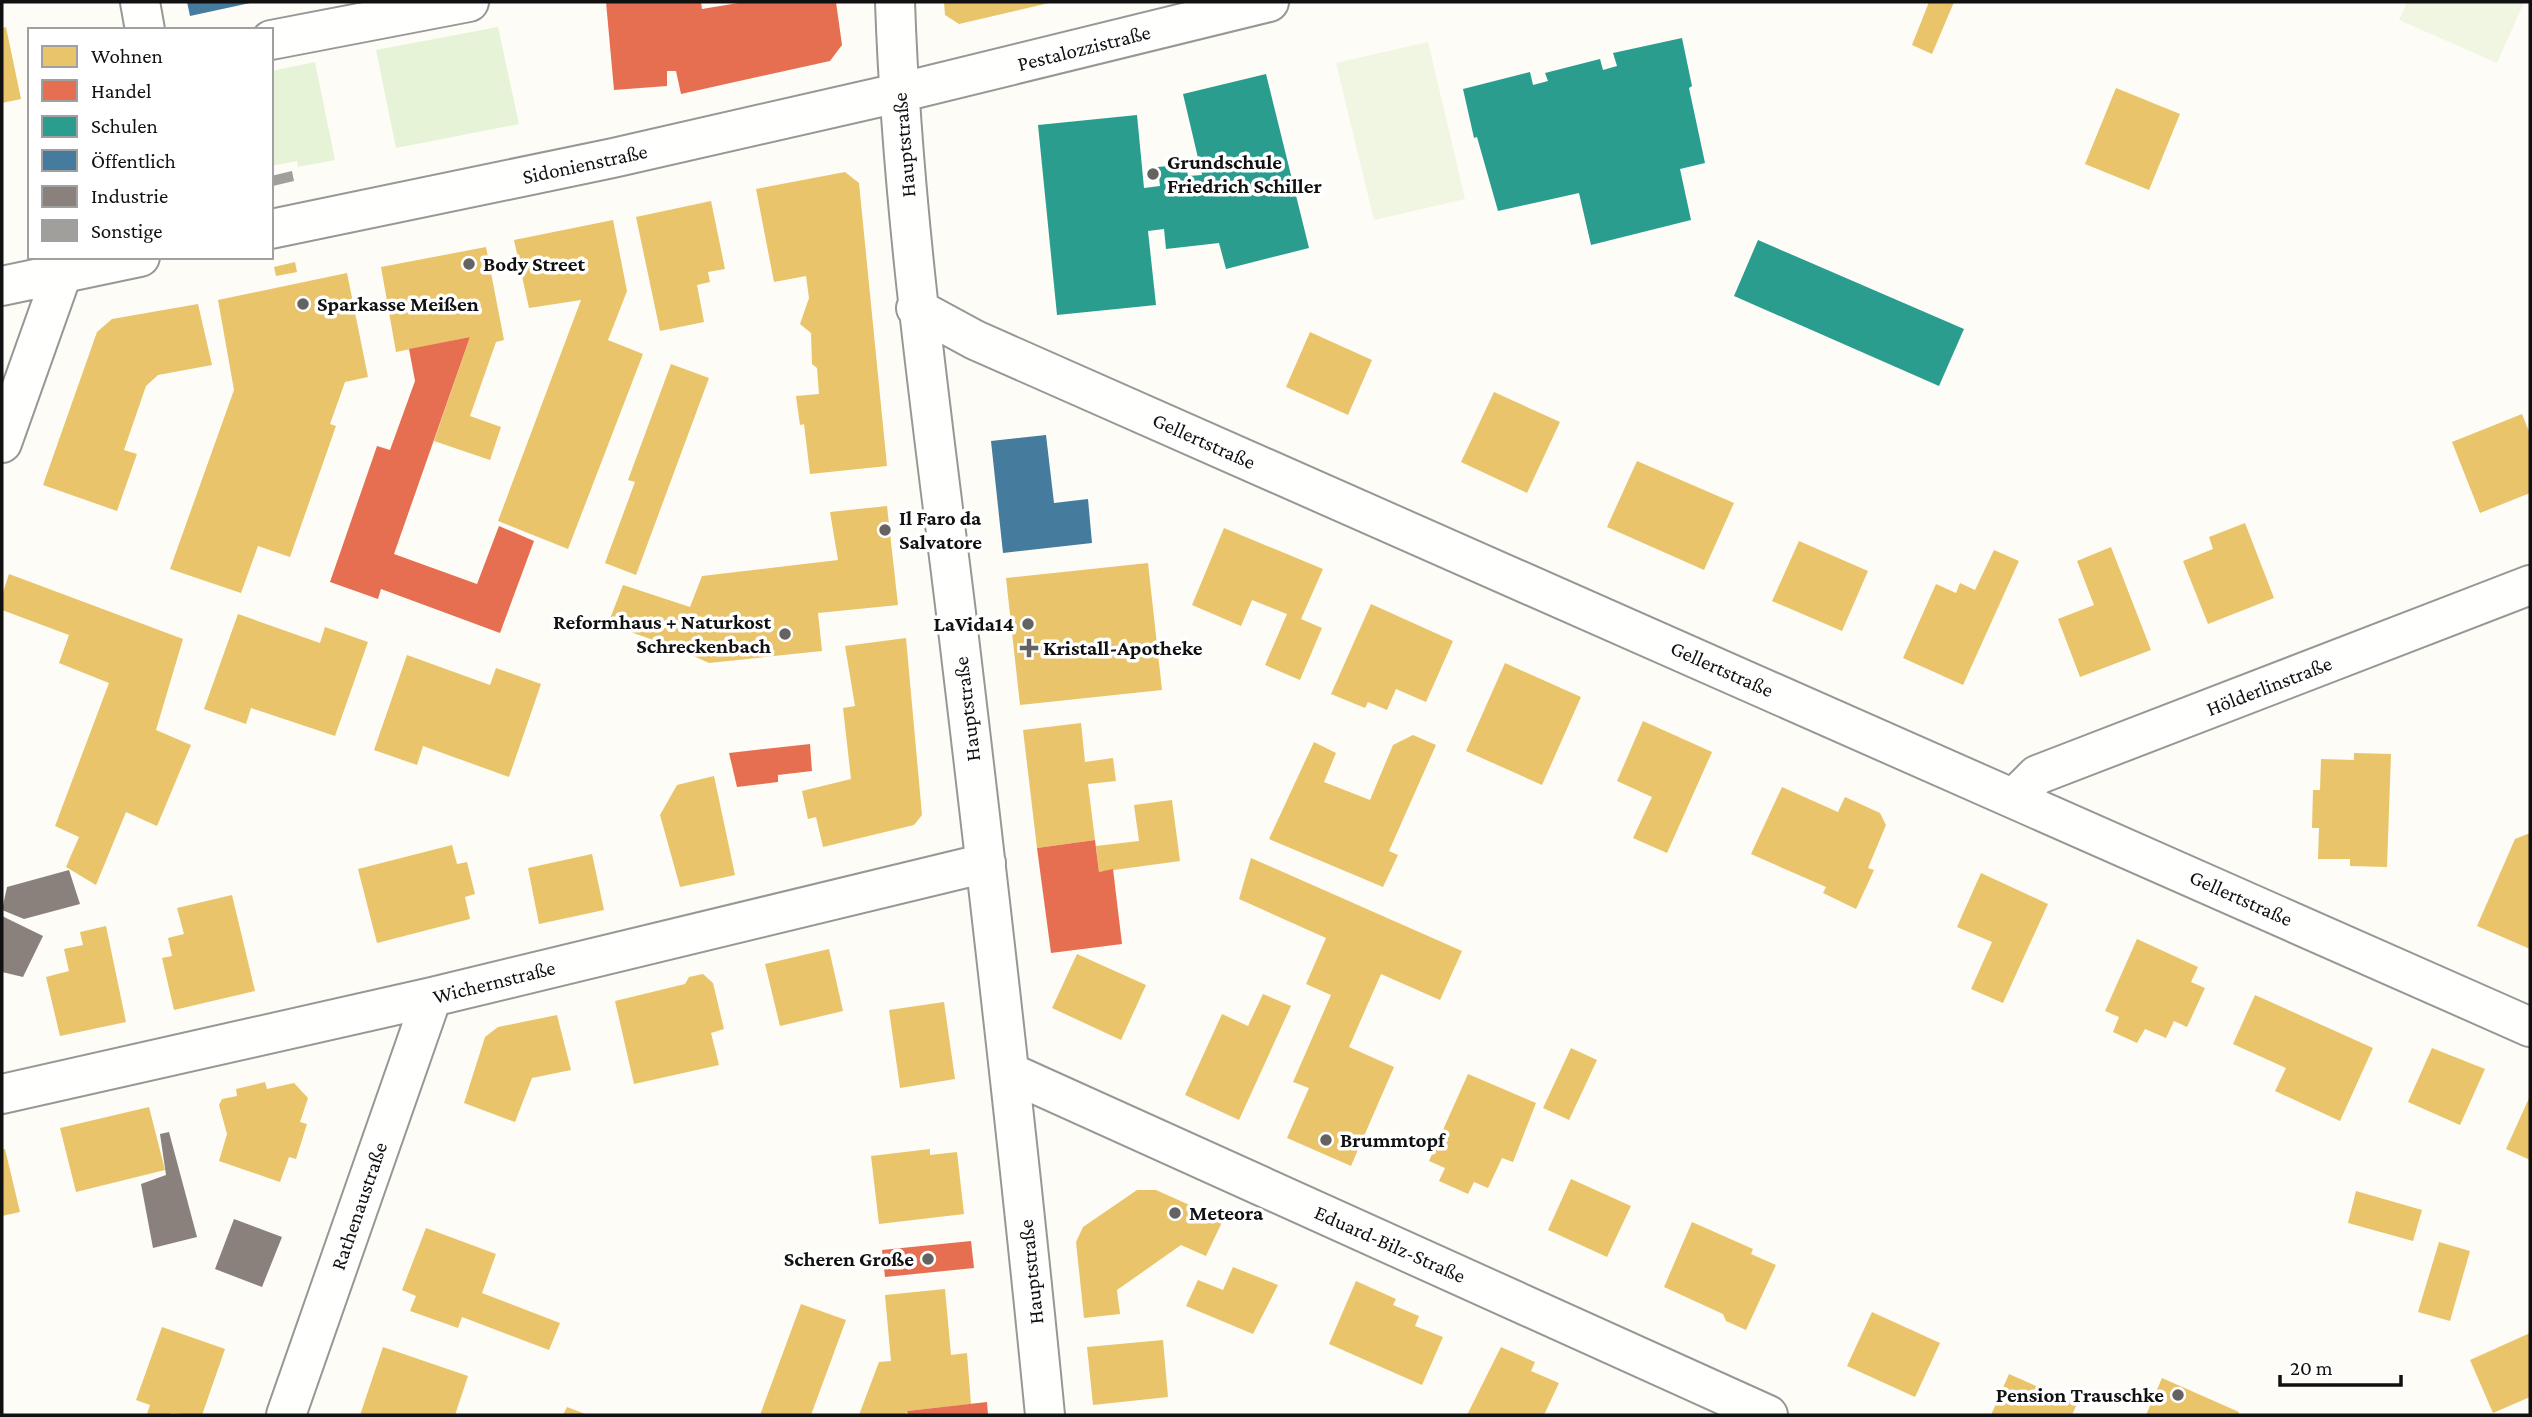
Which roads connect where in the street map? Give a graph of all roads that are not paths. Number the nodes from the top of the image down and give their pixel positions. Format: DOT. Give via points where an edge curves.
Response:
graph roads {
  1 [pos="140,2"];
  2 [pos="469,2"];
  3 [pos="895,2"];
  4 [pos="1245,5"];
  5 [pos="145,28"];
  6 [pos="273,40"];
  7 [pos="898,93"];
  8 [pos="273,229"];
  9 [pos="131,259"];
  10 [pos="62,274"];
  11 [pos="2,286"];
  12 [pos="916,308"];
  13 [pos="2,443"];
  14 [pos="2530,585"];
  15 [pos="2014,798"];
  16 [pos="986,863"];
  17 [pos="432,997"];
  18 [pos="2530,1027"];
  19 [pos="1011,1073"];
  20 [pos="2,1094"];
  21 [pos="286,1415"];
  22 [pos="1045,1415"];
  23 [pos="1768,1415"];
  1 -- 5 [label="street"];
  2 -- 6 [label="street"];
  3 -- 7 [label="street, Hauptstraße"];
  4 -- 7 [label="street, Pestalozzistraße"];
  7 -- 8 [label="street, Sidonienstraße" via="569,168"];
  7 -- 12 [label="street, Hauptstraße"];
  9 -- 10 [label="street"];
  10 -- 11 [label="street"];
  10 -- 13 [label="street"];
  12 -- 15 [label="street, Gellertstraße" via="975,340"];
  12 -- 16 [label="street, Hauptstraße"];
  14 -- 15 [label="street, Hölderlinstraße" via="2037,775"];
  15 -- 18 [label="street, Gellertstraße"];
  16 -- 17 [label="street, Wichernstraße"];
  16 -- 19 [label="street, Hauptstraße"];
  17 -- 20 [label="street, Wichernstraße"];
  17 -- 21 [label="street, Rathenaustraße"];
  19 -- 22 [label="street, Hauptstraße"];
  19 -- 23 [label="street, Eduard-Bilz-Straße"];
}
